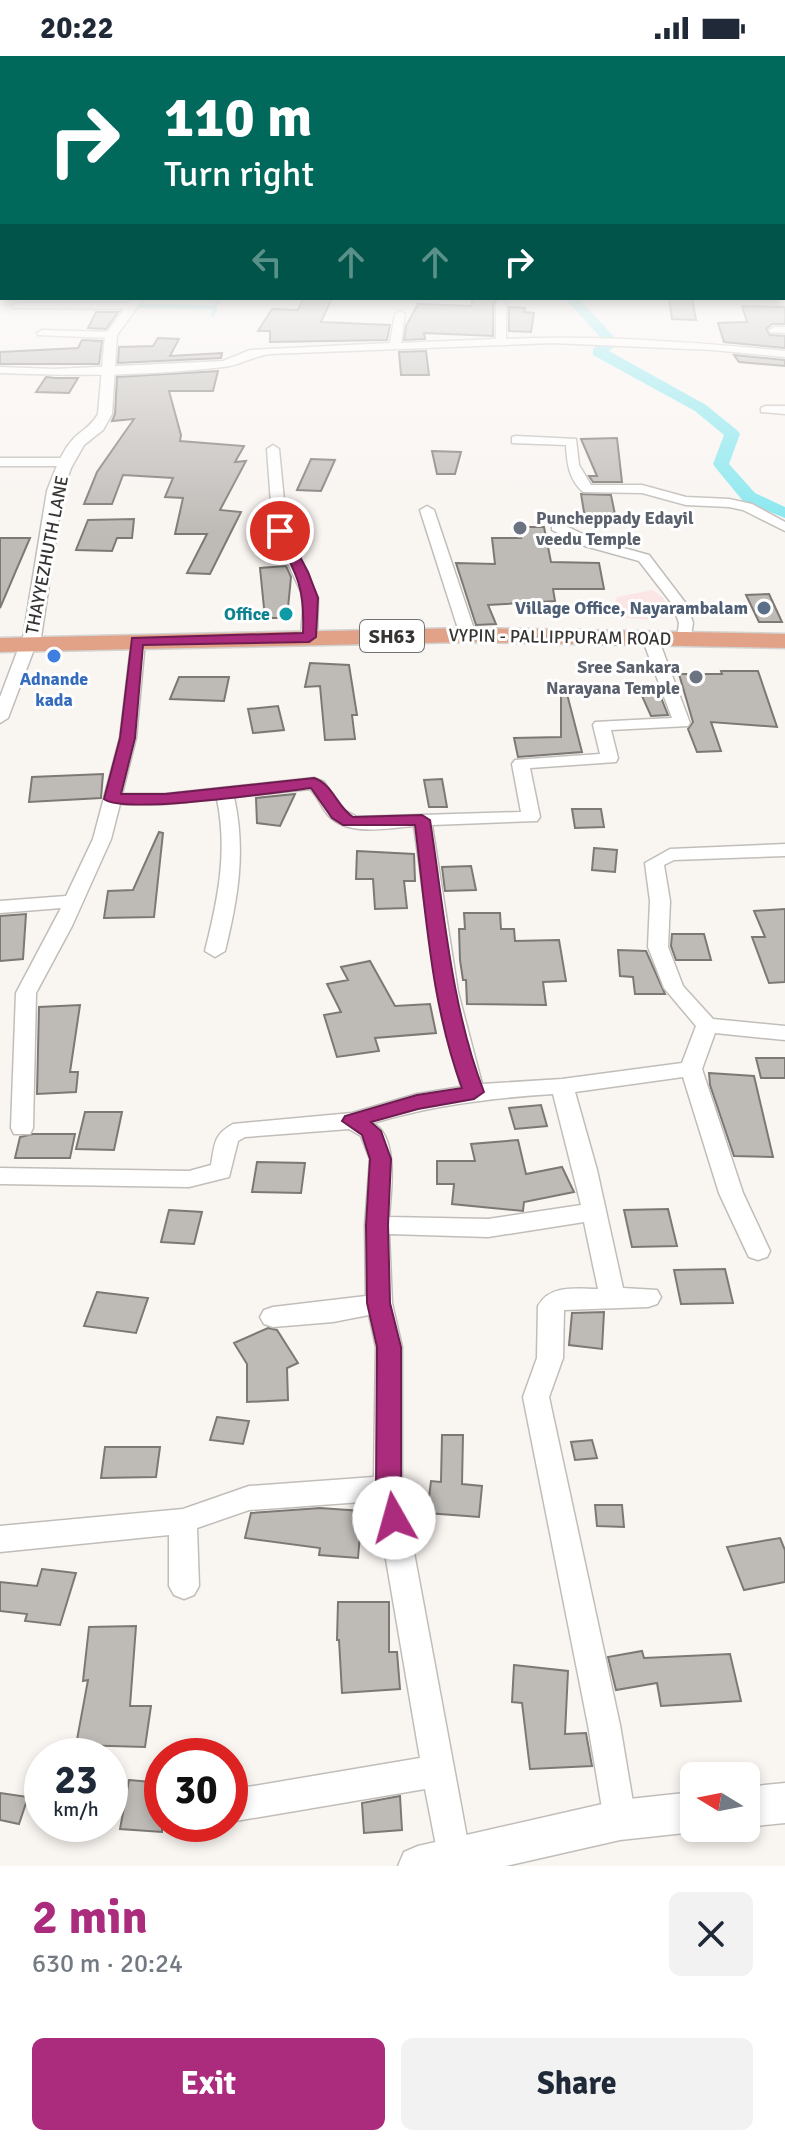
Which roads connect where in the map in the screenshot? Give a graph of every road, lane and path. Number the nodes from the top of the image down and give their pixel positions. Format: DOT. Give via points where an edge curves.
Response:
graph roads {
  1 [pos="108,363"];
  2 [pos="226,363"];
  3 [pos="107,368"];
  4 [pos="0,370"];
  5 [pos="765,410"];
  6 [pos="785,410"];
  7 [pos="516,440"];
  8 [pos="273,449"];
  9 [pos="0,462"];
  10 [pos="66,462"];
  11 [pos="785,508"];
  12 [pos="427,510"];
  13 [pos="760,510"];
  14 [pos="557,527"];
  15 [pos="785,527"];
  16 [pos="468,635"];
  17 [pos="309,637"];
  18 [pos="650,638"];
  19 [pos="685,639"];
  20 [pos="137,641"];
  21 [pos="785,641"];
  22 [pos="29,644"];
  23 [pos="0,645"];
  24 [pos="0,718"];
  25 [pos="224,791"];
  26 [pos="112,799"];
  27 [pos="422,820"];
  28 [pos="785,850"];
  29 [pos="72,901"];
  30 [pos="0,907"];
  31 [pos="215,951"];
  32 [pos="707,1025"];
  33 [pos="785,1033"];
  34 [pos="691,1069"];
  35 [pos="562,1086"];
  36 [pos="474,1092"];
  37 [pos="352,1121"];
  38 [pos="22,1128"];
  39 [pos="0,1176"];
  40 [pos="592,1212"];
  41 [pos="377,1225"];
  42 [pos="758,1251"];
  43 [pos="648,1297"];
  44 [pos="613,1298"];
  45 [pos="379,1303"];
  46 [pos="273,1317"];
  47 [pos="388,1488"];
  48 [pos="183,1521"];
  49 [pos="0,1539"];
  50 [pos="184,1586"];
  51 [pos="439,1771"];
  52 [pos="248,1803"];
  53 [pos="785,1803"];
  54 [pos="760,1806"];
  55 [pos="680,1814"];
  56 [pos="620,1820"];
  57 [pos="436,1863"];
  1 -- 3 [label="street, THAYYEZHUTH LANE"];
  2 -- 3 [label="street"];
  3 -- 4 [label="street"];
  3 -- 10 [label="street, THAYYEZHUTH LANE" via="105,414"];
  5 -- 6 [label="street"];
  7 -- 13 [label="street" via="572,442 573,465 588,489 642,489 686,501"];
  8 -- 17 [label="street" via="280,531 311,598"];
  9 -- 10 [label="street"];
  10 -- 22 [label="street, THAYYEZHUTH LANE" via="55,491"];
  11 -- 13 [label="street"];
  12 -- 16 [label="street"];
  13 -- 15 [label="street"];
  14 -- 19 [label="street" via="644,558 680,605"];
  16 -- 17 [label="main road, VYPIN - PALLIPPURAM ROAD / SH63"];
  16 -- 18 [label="main road, VYPIN - PALLIPPURAM ROAD / SH63"];
  17 -- 20 [label="main road, VYPIN - PALLIPPURAM ROAD / SH63"];
  18 -- 19 [label="main road, VYPIN - PALLIPPURAM ROAD / SH63"];
  18 -- 27 [label="street" via="682,723 601,725 610,758 521,764 534,826"];
  19 -- 21 [label="main road, VYPIN - PALLIPPURAM ROAD / SH63"];
  20 -- 22 [label="main road, VYPIN - PALLIPPURAM ROAD / SH63"];
  20 -- 26 [label="street" via="128,738"];
  22 -- 23 [label="main road, VYPIN - PALLIPPURAM ROAD / SH63"];
  22 -- 24 [label="street"];
  25 -- 26 [label="street"];
  25 -- 27 [label="street" via="314,783 349,822"];
  25 -- 31 [label="street" via="233,829 233,879"];
  26 -- 29 [label="street" via="102,839"];
  27 -- 36 [label="street" via="445,980"];
  28 -- 32 [label="street" via="670,855 654,863 660,901 658,947 674,988"];
  29 -- 30 [label="street"];
  29 -- 38 [label="street" via="26,993"];
  32 -- 33 [label="street"];
  32 -- 34 [label="street"];
  34 -- 35 [label="street"];
  34 -- 42 [label="street" via="731,1193"];
  35 -- 36 [label="street"];
  35 -- 40 [label="street"];
  36 -- 37 [label="street"];
  37 -- 39 [label="street" via="241,1130 228,1137 221,1171 189,1179"];
  37 -- 41 [label="street" via="371,1131 381,1159"];
  40 -- 41 [label="street" via="488,1228"];
  40 -- 44 [label="street"];
  41 -- 45 [label="street"];
  43 -- 44 [label="street"];
  44 -- 56 [label="street" via="560,1299 551,1306 550,1358 536,1397"];
  45 -- 46 [label="street"];
  45 -- 47 [label="street" via="389,1347"];
  47 -- 48 [label="street" via="249,1498"];
  47 -- 51 [label="street"];
  48 -- 49 [label="street"];
  48 -- 50 [label="street"];
  51 -- 52 [label="street"];
  51 -- 57 [label="street"];
  53 -- 54 [label="street"];
  55 -- 56 [label="street"];
  56 -- 57 [label="street"];
}
